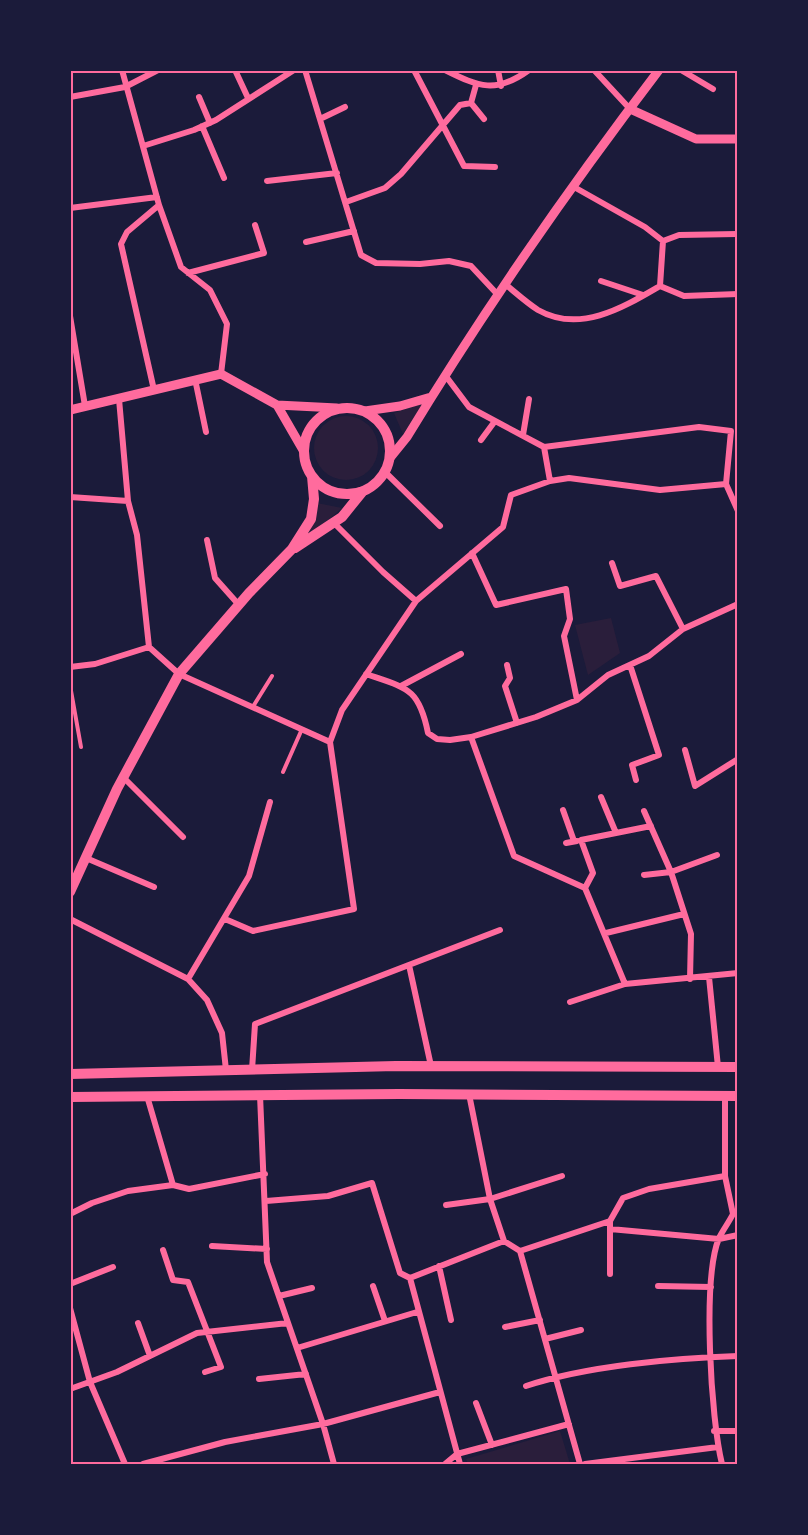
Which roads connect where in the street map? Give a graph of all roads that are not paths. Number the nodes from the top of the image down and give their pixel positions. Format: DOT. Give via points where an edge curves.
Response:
graph roads {
  1 [pos="122,70"];
  2 [pos="158,70"];
  3 [pos="235,70"];
  4 [pos="294,70"];
  5 [pos="305,70"];
  6 [pos="414,70"];
  7 [pos="445,70"];
  8 [pos="498,70"];
  9 [pos="529,70"];
  10 [pos="594,70"];
  11 [pos="659,70"];
  12 [pos="681,70"];
  13 [pos="476,85"];
  14 [pos="501,86"];
  15 [pos="125,87"];
  16 [pos="713,89"];
  17 [pos="70,97"];
  18 [pos="199,97"];
  19 [pos="248,98"];
  20 [pos="471,103"];
  21 [pos="345,107"];
  22 [pos="630,109"];
  23 [pos="320,119"];
  24 [pos="484,119"];
  25 [pos="210,123"];
  26 [pos="202,126"];
  27 [pos="441,126"];
  28 [pos="738,139"];
  29 [pos="143,146"];
  30 [pos="495,167"];
  31 [pos="337,173"];
  32 [pos="224,178"];
  33 [pos="267,181"];
  34 [pos="574,187"];
  35 [pos="157,197"];
  36 [pos="346,202"];
  37 [pos="159,205"];
  38 [pos="70,208"];
  39 [pos="255,225"];
  40 [pos="354,231"];
  41 [pos="737,234"];
  42 [pos="663,241"];
  43 [pos="306,242"];
  44 [pos="188,273"];
  45 [pos="601,281"];
  46 [pos="505,284"];
  47 [pos="660,286"];
  48 [pos="738,294"];
  49 [pos="498,295"];
  50 [pos="643,296"];
  51 [pos="70,316"];
  52 [pos="221,374"];
  53 [pos="445,375"];
  54 [pos="195,379"];
  55 [pos="154,390"];
  56 [pos="431,397"];
  57 [pos="119,399"];
  58 [pos="529,399"];
  59 [pos="278,405"];
  60 [pos="85,406"];
  61 [pos="336,408"];
  62 [pos="70,410"];
  63 [pos="365,411"];
  64 [pos="495,421"];
  65 [pos="206,432"];
  66 [pos="522,435"];
  67 [pos="481,440"];
  68 [pos="544,447"];
  69 [pos="303,450"];
  70 [pos="390,459"];
  71 [pos="385,472"];
  72 [pos="312,477"];
  73 [pos="550,481"];
  74 [pos="726,484"];
  75 [pos="363,491"];
  76 [pos="70,497"];
  77 [pos="128,501"];
  78 [pos="738,511"];
  79 [pos="334,523"];
  80 [pos="440,526"];
  81 [pos="207,540"];
  82 [pos="292,549"];
  83 [pos="472,553"];
  84 [pos="612,563"];
  85 [pos="416,601"];
  86 [pos="738,604"];
  87 [pos="239,605"];
  88 [pos="683,629"];
  89 [pos="149,647"];
  90 [pos="461,654"];
  91 [pos="507,665"];
  92 [pos="630,665"];
  93 [pos="70,667"];
  94 [pos="179,674"];
  95 [pos="366,674"];
  96 [pos="272,676"];
  97 [pos="70,685"];
  98 [pos="401,686"];
  99 [pos="577,700"];
  100 [pos="254,705"];
  101 [pos="517,723"];
  102 [pos="302,729"];
  103 [pos="471,737"];
  104 [pos="330,742"];
  105 [pos="81,747"];
  106 [pos="685,750"];
  107 [pos="738,759"];
  108 [pos="283,772"];
  109 [pos="123,777"];
  110 [pos="636,780"];
  111 [pos="601,796"];
  112 [pos="270,802"];
  113 [pos="563,810"];
  114 [pos="644,811"];
  115 [pos="651,826"];
  116 [pos="616,833"];
  117 [pos="183,837"];
  118 [pos="578,841"];
  119 [pos="566,843"];
  120 [pos="717,855"];
  121 [pos="86,858"];
  122 [pos="671,872"];
  123 [pos="644,875"];
  124 [pos="154,887"];
  125 [pos="585,888"];
  126 [pos="70,892"];
  127 [pos="684,914"];
  128 [pos="70,919"];
  129 [pos="225,919"];
  130 [pos="500,930"];
  131 [pos="606,933"];
  132 [pos="409,965"];
  133 [pos="738,973"];
  134 [pos="709,977"];
  135 [pos="188,979"];
  136 [pos="690,979"];
  137 [pos="625,984"];
  138 [pos="570,1002"];
  139 [pos="431,1066"];
  140 [pos="718,1067"];
  141 [pos="738,1067"];
  142 [pos="226,1070"];
  143 [pos="252,1070"];
  144 [pos="70,1074"];
  145 [pos="469,1094"];
  146 [pos="260,1095"];
  147 [pos="70,1096"];
  148 [pos="147,1096"];
  149 [pos="724,1096"];
  150 [pos="738,1096"];
  151 [pos="265,1174"];
  152 [pos="562,1176"];
  153 [pos="725,1176"];
  154 [pos="172,1185"];
  155 [pos="490,1199"];
  156 [pos="266,1202"];
  157 [pos="446,1205"];
  158 [pos="70,1214"];
  159 [pos="610,1221"];
  160 [pos="610,1229"];
  161 [pos="738,1235"];
  162 [pos="719,1239"];
  163 [pos="504,1241"];
  164 [pos="212,1246"];
  165 [pos="267,1249"];
  166 [pos="163,1250"];
  167 [pos="520,1251"];
  168 [pos="439,1266"];
  169 [pos="113,1267"];
  170 [pos="610,1274"];
  171 [pos="410,1278"];
  172 [pos="70,1284"];
  173 [pos="373,1286"];
  174 [pos="658,1286"];
  175 [pos="711,1287"];
  176 [pos="312,1288"];
  177 [pos="279,1296"];
  178 [pos="70,1308"];
  179 [pos="417,1312"];
  180 [pos="451,1320"];
  181 [pos="540,1320"];
  182 [pos="385,1321"];
  183 [pos="138,1323"];
  184 [pos="288,1323"];
  185 [pos="505,1327"];
  186 [pos="581,1330"];
  187 [pos="208,1333"];
  188 [pos="545,1339"];
  189 [pos="297,1348"];
  190 [pos="150,1356"];
  191 [pos="738,1356"];
  192 [pos="712,1357"];
  193 [pos="205,1372"];
  194 [pos="306,1374"];
  195 [pos="555,1377"];
  196 [pos="260,1379"];
  197 [pos="90,1383"];
  198 [pos="526,1386"];
  199 [pos="70,1389"];
  200 [pos="440,1392"];
  201 [pos="476,1403"];
  202 [pos="323,1424"];
  203 [pos="569,1424"];
  204 [pos="714,1431"];
  205 [pos="738,1431"];
  206 [pos="492,1444"];
  207 [pos="718,1447"];
  208 [pos="457,1454"];
  209 [pos="125,1464"];
  210 [pos="143,1464"];
  211 [pos="334,1464"];
  212 [pos="445,1464"];
  213 [pos="460,1464"];
  214 [pos="580,1464"];
  215 [pos="585,1464"];
  216 [pos="722,1464"];
  1 -- 15 [label="street"];
  2 -- 15 [label="street"];
  3 -- 19 [label="street"];
  4 -- 19 [label="street"];
  5 -- 23 [label="street"];
  6 -- 27 [label="street"];
  7 -- 13 [label="street"];
  8 -- 14 [label="street"];
  9 -- 14 [label="street"];
  10 -- 22 [label="street"];
  11 -- 22 [label="street"];
  12 -- 16 [label="street"];
  13 -- 14 [label="street"];
  13 -- 20 [label="street"];
  15 -- 17 [label="street"];
  15 -- 29 [label="street"];
  18 -- 25 [label="street"];
  19 -- 25 [label="street"];
  20 -- 24 [label="street"];
  20 -- 27 [label="street" via="460,105"];
  21 -- 23 [label="street"];
  22 -- 28 [label="street" via="696,139"];
  22 -- 34 [label="street"];
  23 -- 31 [label="street"];
  25 -- 26 [label="street"];
  26 -- 29 [label="street"];
  26 -- 32 [label="street"];
  27 -- 30 [label="street" via="464,166"];
  27 -- 36 [label="street" via="424,150 385,188"];
  29 -- 35 [label="street"];
  31 -- 33 [label="street"];
  31 -- 36 [label="street"];
  34 -- 42 [label="street"];
  34 -- 46 [label="street"];
  35 -- 37 [label="street"];
  35 -- 38 [label="street"];
  36 -- 40 [label="street"];
  37 -- 44 [label="street" via="181,267"];
  37 -- 55 [label="street" via="127,232 121,244"];
  39 -- 44 [label="street" via="264,253"];
  40 -- 43 [label="street"];
  40 -- 49 [label="street" via="361,255 376,264 449,261 471,266"];
  41 -- 42 [label="street" via="679,235"];
  42 -- 47 [label="street"];
  44 -- 52 [label="street" via="210,290 227,324"];
  45 -- 50 [label="street"];
  46 -- 49 [label="street"];
  46 -- 50 [label="street" via="539,310 568,321 617,311"];
  47 -- 48 [label="street" via="684,296"];
  47 -- 50 [label="street"];
  49 -- 53 [label="street"];
  51 -- 60 [label="street"];
  52 -- 54 [label="street"];
  52 -- 59 [label="street"];
  53 -- 56 [label="street"];
  53 -- 64 [label="street" via="469,407"];
  54 -- 55 [label="street"];
  54 -- 65 [label="street"];
  55 -- 57 [label="street"];
  56 -- 63 [label="street"];
  56 -- 70 [label="street"];
  57 -- 60 [label="street"];
  57 -- 77 [label="street"];
  58 -- 66 [label="street"];
  59 -- 61 [label="street"];
  59 -- 69 [label="street"];
  60 -- 62 [label="street"];
  61 -- 63 [label="main road"];
  61 -- 69 [label="main road" via="313,424"];
  63 -- 70 [label="main road" via="385,430"];
  64 -- 66 [label="street"];
  64 -- 67 [label="street"];
  66 -- 68 [label="street"];
  68 -- 73 [label="street"];
  68 -- 74 [label="street" via="699,426 731,431"];
  69 -- 72 [label="main road"];
  70 -- 71 [label="main road"];
  71 -- 75 [label="main road"];
  71 -- 80 [label="street"];
  72 -- 75 [label="main road" via="335,492"];
  72 -- 82 [label="main road" via="311,519"];
  73 -- 74 [label="street" via="568,478 660,490"];
  73 -- 83 [label="street" via="511,495 504,527"];
  74 -- 78 [label="street"];
  75 -- 79 [label="main road"];
  76 -- 77 [label="street"];
  77 -- 89 [label="street" via="136,535"];
  79 -- 82 [label="main road"];
  79 -- 85 [label="street"];
  81 -- 87 [label="street" via="215,578"];
  82 -- 87 [label="main road"];
  83 -- 85 [label="street"];
  83 -- 99 [label="street" via="496,605 567,589 570,618 564,636"];
  84 -- 88 [label="street" via="620,586 656,576"];
  85 -- 95 [label="street"];
  86 -- 88 [label="street"];
  87 -- 94 [label="main road"];
  88 -- 92 [label="street" via="649,657"];
  89 -- 93 [label="street"];
  89 -- 94 [label="street"];
  90 -- 98 [label="street"];
  91 -- 101 [label="street" via="510,678 505,686"];
  92 -- 99 [label="street" via="608,675"];
  92 -- 110 [label="street" via="659,755 632,765"];
  94 -- 100 [label="street"];
  94 -- 109 [label="main road"];
  95 -- 98 [label="street"];
  95 -- 104 [label="street" via="342,710"];
  96 -- 100 [label="lane"];
  97 -- 105 [label="lane"];
  98 -- 103 [label="street" via="418,699 428,734 443,740"];
  99 -- 101 [label="street"];
  100 -- 102 [label="street"];
  101 -- 103 [label="street"];
  102 -- 104 [label="street"];
  102 -- 108 [label="lane"];
  103 -- 125 [label="street" via="514,856"];
  104 -- 129 [label="street" via="354,909 253,932"];
  106 -- 107 [label="street" via="695,786"];
  109 -- 117 [label="street"];
  109 -- 121 [label="main road"];
  111 -- 116 [label="street"];
  112 -- 129 [label="street" via="249,876"];
  113 -- 118 [label="street"];
  114 -- 115 [label="street"];
  115 -- 116 [label="street"];
  115 -- 122 [label="street"];
  116 -- 118 [label="street"];
  118 -- 119 [label="street"];
  118 -- 125 [label="street" via="593,873"];
  120 -- 122 [label="street"];
  121 -- 124 [label="street"];
  121 -- 126 [label="main road"];
  122 -- 123 [label="street"];
  122 -- 127 [label="street"];
  125 -- 131 [label="street"];
  127 -- 131 [label="street"];
  127 -- 136 [label="street" via="691,934"];
  128 -- 135 [label="street"];
  129 -- 135 [label="street"];
  130 -- 132 [label="street"];
  131 -- 137 [label="street"];
  132 -- 139 [label="street"];
  132 -- 143 [label="street" via="255,1023"];
  133 -- 134 [label="street"];
  134 -- 136 [label="street"];
  134 -- 140 [label="street"];
  135 -- 142 [label="street" via="207,1000 222,1033"];
  136 -- 137 [label="street"];
  137 -- 138 [label="street"];
  139 -- 140 [label="main road"];
  139 -- 143 [label="main road"];
  140 -- 141 [label="main road"];
  142 -- 143 [label="main road"];
  142 -- 144 [label="main road"];
  145 -- 146 [label="main road"];
  145 -- 149 [label="main road"];
  145 -- 155 [label="street"];
  146 -- 148 [label="main road"];
  146 -- 151 [label="street"];
  147 -- 148 [label="main road"];
  148 -- 154 [label="street"];
  149 -- 150 [label="main road"];
  149 -- 153 [label="street"];
  151 -- 154 [label="street" via="189,1189"];
  151 -- 156 [label="street"];
  152 -- 155 [label="street"];
  153 -- 159 [label="street" via="649,1189 623,1198"];
  153 -- 162 [label="street" via="733,1214"];
  154 -- 158 [label="street" via="128,1191"];
  155 -- 157 [label="street"];
  155 -- 163 [label="street"];
  156 -- 165 [label="street"];
  156 -- 171 [label="street" via="328,1196 372,1183 400,1273"];
  159 -- 160 [label="street"];
  159 -- 167 [label="street"];
  160 -- 162 [label="street"];
  160 -- 170 [label="street"];
  161 -- 162 [label="street"];
  162 -- 175 [label="street"];
  163 -- 167 [label="street"];
  163 -- 168 [label="street"];
  164 -- 165 [label="street"];
  165 -- 177 [label="street" via="267,1262"];
  166 -- 187 [label="street" via="173,1280 188,1282"];
  167 -- 181 [label="street"];
  168 -- 171 [label="street"];
  168 -- 180 [label="street"];
  169 -- 172 [label="street"];
  171 -- 179 [label="street"];
  173 -- 182 [label="street"];
  174 -- 175 [label="street"];
  175 -- 192 [label="street"];
  176 -- 177 [label="street"];
  177 -- 184 [label="street"];
  178 -- 197 [label="street"];
  179 -- 182 [label="street"];
  179 -- 200 [label="street"];
  181 -- 185 [label="street"];
  181 -- 188 [label="street"];
  182 -- 189 [label="street"];
  183 -- 190 [label="street"];
  184 -- 187 [label="street"];
  184 -- 189 [label="street"];
  186 -- 188 [label="street"];
  187 -- 190 [label="street" via="197,1333"];
  187 -- 193 [label="street" via="222,1368"];
  188 -- 195 [label="street"];
  189 -- 194 [label="street"];
  190 -- 197 [label="street"];
  191 -- 192 [label="street"];
  192 -- 195 [label="street"];
  192 -- 204 [label="street"];
  194 -- 196 [label="street"];
  194 -- 202 [label="street"];
  195 -- 198 [label="street"];
  195 -- 203 [label="street"];
  197 -- 199 [label="street"];
  197 -- 209 [label="street"];
  200 -- 202 [label="street"];
  200 -- 208 [label="street"];
  201 -- 206 [label="street"];
  202 -- 210 [label="street" via="225,1442"];
  202 -- 211 [label="street"];
  203 -- 206 [label="street"];
  203 -- 214 [label="street"];
  204 -- 205 [label="street"];
  204 -- 207 [label="street"];
  206 -- 208 [label="street"];
  207 -- 215 [label="street"];
  207 -- 216 [label="street"];
  208 -- 212 [label="street"];
  208 -- 213 [label="street"];
}
